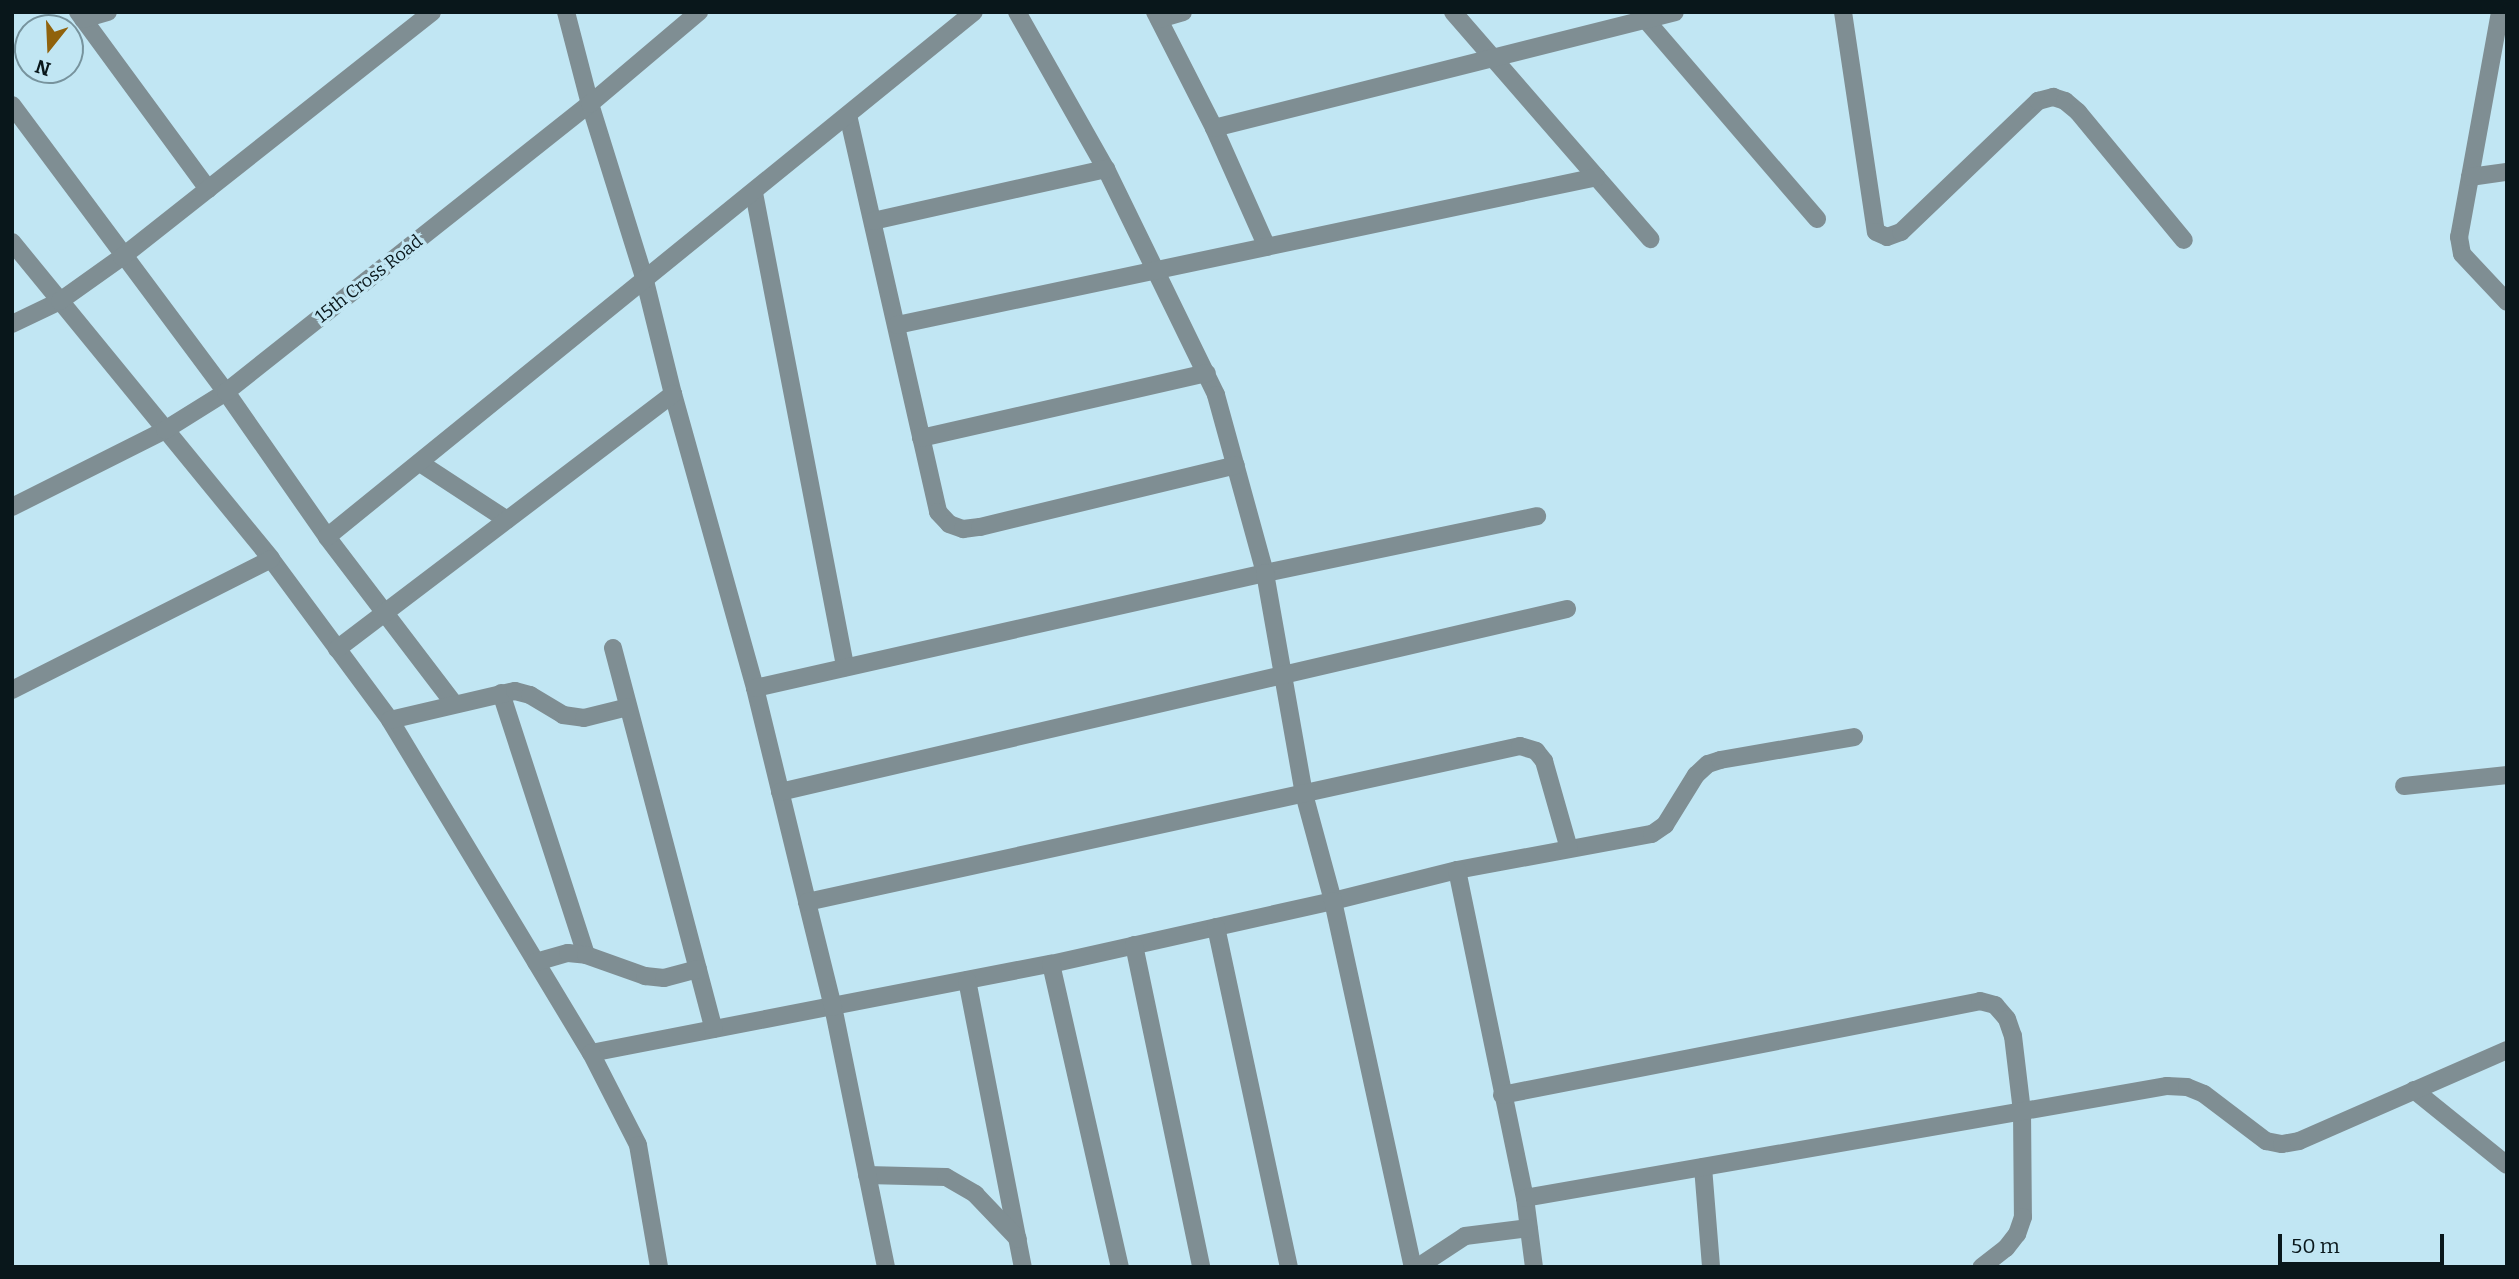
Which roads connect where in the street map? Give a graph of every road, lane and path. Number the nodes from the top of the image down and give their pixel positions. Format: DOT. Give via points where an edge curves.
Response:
graph roads {
  1 [pos="108,12"];
  2 [pos="432,12"];
  3 [pos="566,12"];
  4 [pos="699,12"];
  5 [pos="974,12"];
  6 [pos="1017,12"];
  7 [pos="1183,12"];
  8 [pos="1453,12"];
  9 [pos="1675,12"];
  10 [pos="1843,12"];
  11 [pos="2500,12"];
  12 [pos="84,16"];
  13 [pos="1157,16"];
  14 [pos="1642,16"];
  15 [pos="84,20"];
  16 [pos="1492,58"];
  17 [pos="590,104"];
  18 [pos="12,106"];
  19 [pos="848,115"];
  20 [pos="1214,128"];
  21 [pos="1106,169"];
  22 [pos="2507,172"];
  23 [pos="1597,177"];
  24 [pos="2470,177"];
  25 [pos="208,189"];
  26 [pos="754,193"];
  27 [pos="1817,219"];
  28 [pos="873,221"];
  29 [pos="1650,239"];
  30 [pos="2184,240"];
  31 [pos="12,242"];
  32 [pos="1267,247"];
  33 [pos="122,257"];
  34 [pos="1156,271"];
  35 [pos="645,281"];
  36 [pos="60,301"];
  37 [pos="2507,302"];
  38 [pos="12,324"];
  39 [pos="897,325"];
  40 [pos="1207,373"];
  41 [pos="226,392"];
  42 [pos="673,394"];
  43 [pos="165,430"];
  44 [pos="921,438"];
  45 [pos="420,463"];
  46 [pos="1236,465"];
  47 [pos="12,507"];
  48 [pos="1537,516"];
  49 [pos="507,520"];
  50 [pos="327,537"];
  51 [pos="271,559"];
  52 [pos="1265,573"];
  53 [pos="1567,609"];
  54 [pos="384,614"];
  55 [pos="337,649"];
  56 [pos="613,649"];
  57 [pos="845,667"];
  58 [pos="1283,677"];
  59 [pos="755,688"];
  60 [pos="12,691"];
  61 [pos="501,693"];
  62 [pos="453,704"];
  63 [pos="628,707"];
  64 [pos="390,720"];
  65 [pos="1854,737"];
  66 [pos="2507,775"];
  67 [pos="2404,786"];
  68 [pos="780,792"];
  69 [pos="1304,794"];
  70 [pos="1569,849"];
  71 [pos="1457,870"];
  72 [pos="1333,901"];
  73 [pos="807,902"];
  74 [pos="1216,927"];
  75 [pos="1134,946"];
  76 [pos="586,955"];
  77 [pos="536,962"];
  78 [pos="1051,964"];
  79 [pos="698,969"];
  80 [pos="968,980"];
  81 [pos="833,1007"];
  82 [pos="714,1029"];
  83 [pos="2507,1049"];
  84 [pos="591,1053"];
  85 [pos="2414,1090"];
  86 [pos="1502,1095"];
  87 [pos="2022,1111"];
  88 [pos="2507,1165"];
  89 [pos="1703,1167"];
  90 [pos="867,1175"];
  91 [pos="1525,1198"];
  92 [pos="1529,1228"];
  93 [pos="1018,1239"];
  94 [pos="659,1267"];
  95 [pos="886,1267"];
  96 [pos="1023,1267"];
  97 [pos="1120,1267"];
  98 [pos="1201,1267"];
  99 [pos="1289,1267"];
  100 [pos="1416,1267"];
  101 [pos="1534,1267"];
  102 [pos="1711,1267"];
  103 [pos="1982,1267"];
  1 -- 12 [label="street"];
  2 -- 25 [label="street"];
  3 -- 17 [label="street"];
  4 -- 17 [label="street, 15th Cross Road"];
  5 -- 19 [label="street"];
  6 -- 21 [label="street"];
  7 -- 13 [label="street"];
  8 -- 16 [label="street"];
  9 -- 14 [label="street"];
  10 -- 30 [label="street" via="1876,232 1887,237 1901,232 2038,101 2053,97 2078,112"];
  11 -- 24 [label="street"];
  13 -- 20 [label="street"];
  14 -- 16 [label="street"];
  14 -- 27 [label="street"];
  15 -- 25 [label="street"];
  16 -- 20 [label="street"];
  16 -- 23 [label="street"];
  17 -- 35 [label="street"];
  17 -- 41 [label="street, 15th Cross Road"];
  18 -- 33 [label="street"];
  19 -- 26 [label="street"];
  19 -- 28 [label="street"];
  20 -- 32 [label="street"];
  21 -- 28 [label="street"];
  21 -- 34 [label="street"];
  22 -- 24 [label="street"];
  23 -- 29 [label="street"];
  23 -- 32 [label="street"];
  24 -- 37 [label="street" via="2459,237 2462,254"];
  25 -- 33 [label="street"];
  26 -- 35 [label="street"];
  26 -- 57 [label="street"];
  28 -- 39 [label="street"];
  31 -- 36 [label="street"];
  32 -- 34 [label="street"];
  33 -- 36 [label="street"];
  33 -- 41 [label="street"];
  34 -- 39 [label="street"];
  34 -- 40 [label="street"];
  35 -- 42 [label="street"];
  35 -- 45 [label="street"];
  36 -- 38 [label="street"];
  36 -- 43 [label="street"];
  39 -- 44 [label="street"];
  40 -- 44 [label="street"];
  40 -- 46 [label="street"];
  41 -- 43 [label="street, 15th Cross Road"];
  41 -- 50 [label="street"];
  42 -- 49 [label="street"];
  42 -- 59 [label="street"];
  43 -- 47 [label="street, 15th Cross Road"];
  43 -- 51 [label="street"];
  44 -- 46 [label="street" via="937,512 963,530"];
  45 -- 49 [label="street"];
  45 -- 50 [label="street"];
  46 -- 52 [label="street"];
  48 -- 52 [label="street"];
  49 -- 54 [label="street"];
  50 -- 54 [label="street"];
  51 -- 55 [label="street"];
  51 -- 60 [label="street"];
  52 -- 57 [label="street"];
  52 -- 58 [label="street"];
  53 -- 58 [label="street"];
  54 -- 55 [label="street"];
  54 -- 62 [label="street"];
  55 -- 64 [label="street"];
  56 -- 63 [label="street"];
  57 -- 59 [label="street"];
  58 -- 68 [label="street"];
  58 -- 69 [label="street"];
  59 -- 68 [label="street"];
  61 -- 62 [label="street"];
  61 -- 63 [label="street" via="530,695 564,715 584,718"];
  61 -- 76 [label="street"];
  62 -- 64 [label="street"];
  63 -- 79 [label="street"];
  64 -- 77 [label="street"];
  65 -- 70 [label="street" via="1708,764 1665,825 1652,834"];
  66 -- 67 [label="street"];
  68 -- 73 [label="street"];
  69 -- 70 [label="street" via="1520,746 1536,751 1544,761"];
  69 -- 72 [label="street"];
  69 -- 73 [label="street"];
  70 -- 71 [label="street"];
  71 -- 72 [label="street"];
  71 -- 86 [label="street"];
  72 -- 74 [label="street"];
  72 -- 100 [label="street"];
  73 -- 81 [label="street"];
  74 -- 75 [label="street"];
  74 -- 99 [label="street"];
  75 -- 78 [label="street"];
  75 -- 98 [label="street"];
  76 -- 77 [label="street" via="568,953"];
  76 -- 79 [label="street" via="645,976 664,978"];
  77 -- 84 [label="street"];
  78 -- 80 [label="street"];
  78 -- 97 [label="street"];
  79 -- 82 [label="street"];
  80 -- 81 [label="street"];
  80 -- 93 [label="street"];
  81 -- 82 [label="street"];
  81 -- 90 [label="street"];
  82 -- 84 [label="street"];
  83 -- 85 [label="street"];
  84 -- 94 [label="street" via="638,1145"];
  85 -- 87 [label="street" via="2299,1141 2282,1144 2266,1141 2204,1094 2187,1087 2167,1086"];
  85 -- 88 [label="street"];
  86 -- 87 [label="street" via="1980,1001 1995,1004 2007,1019"];
  86 -- 91 [label="street"];
  87 -- 89 [label="street"];
  87 -- 103 [label="street" via="2023,1217 2006,1248"];
  89 -- 91 [label="street"];
  89 -- 102 [label="street"];
  90 -- 93 [label="street" via="946,1177 975,1194"];
  90 -- 95 [label="street"];
  91 -- 92 [label="street"];
  92 -- 100 [label="street" via="1465,1236"];
  92 -- 101 [label="street"];
  93 -- 96 [label="street"];
}
